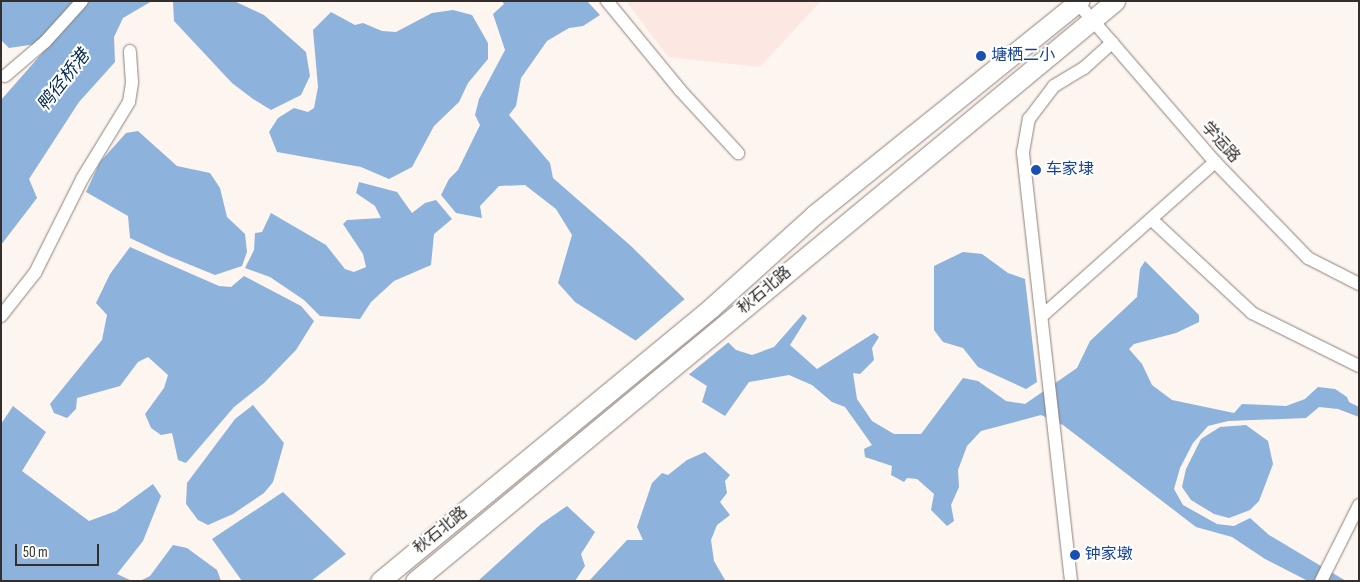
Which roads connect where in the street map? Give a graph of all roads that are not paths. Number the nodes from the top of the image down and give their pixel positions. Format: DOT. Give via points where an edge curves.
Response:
graph roads {
  1 [pos="82,1"];
  2 [pos="607,1"];
  3 [pos="1115,1"];
  4 [pos="1078,2"];
  5 [pos="1092,21"];
  6 [pos="1112,43"];
  7 [pos="130,51"];
  8 [pos="4,76"];
  9 [pos="738,153"];
  10 [pos="1215,162"];
  11 [pos="1151,219"];
  12 [pos="1359,284"];
  13 [pos="1,316"];
  14 [pos="1042,316"];
  15 [pos="1359,366"];
  16 [pos="1359,505"];
  17 [pos="380,581"];
  18 [pos="415,581"];
  19 [pos="1071,581"];
  20 [pos="1321,581"];
  1 -- 8 [label="street" via="45,42"];
  2 -- 9 [label="street" via="680,90"];
  3 -- 5 [label="main road, 秋石北路"];
  4 -- 5 [label="street, 学运路"];
  4 -- 17 [label="main road, 秋石北路" via="814,215 712,307"];
  5 -- 6 [label="street, 学运路"];
  5 -- 18 [label="main road, 秋石北路"];
  6 -- 10 [label="street, 学运路"];
  6 -- 14 [label="street" via="1084,68 1054,86 1029,119 1024,152"];
  7 -- 13 [label="street" via="132,82 128,102 82,179 35,273"];
  10 -- 11 [label="street"];
  10 -- 12 [label="street, 学运路" via="1308,258"];
  11 -- 14 [label="street"];
  11 -- 15 [label="street" via="1252,313"];
  14 -- 19 [label="street"];
  16 -- 20 [label="street"];
}
